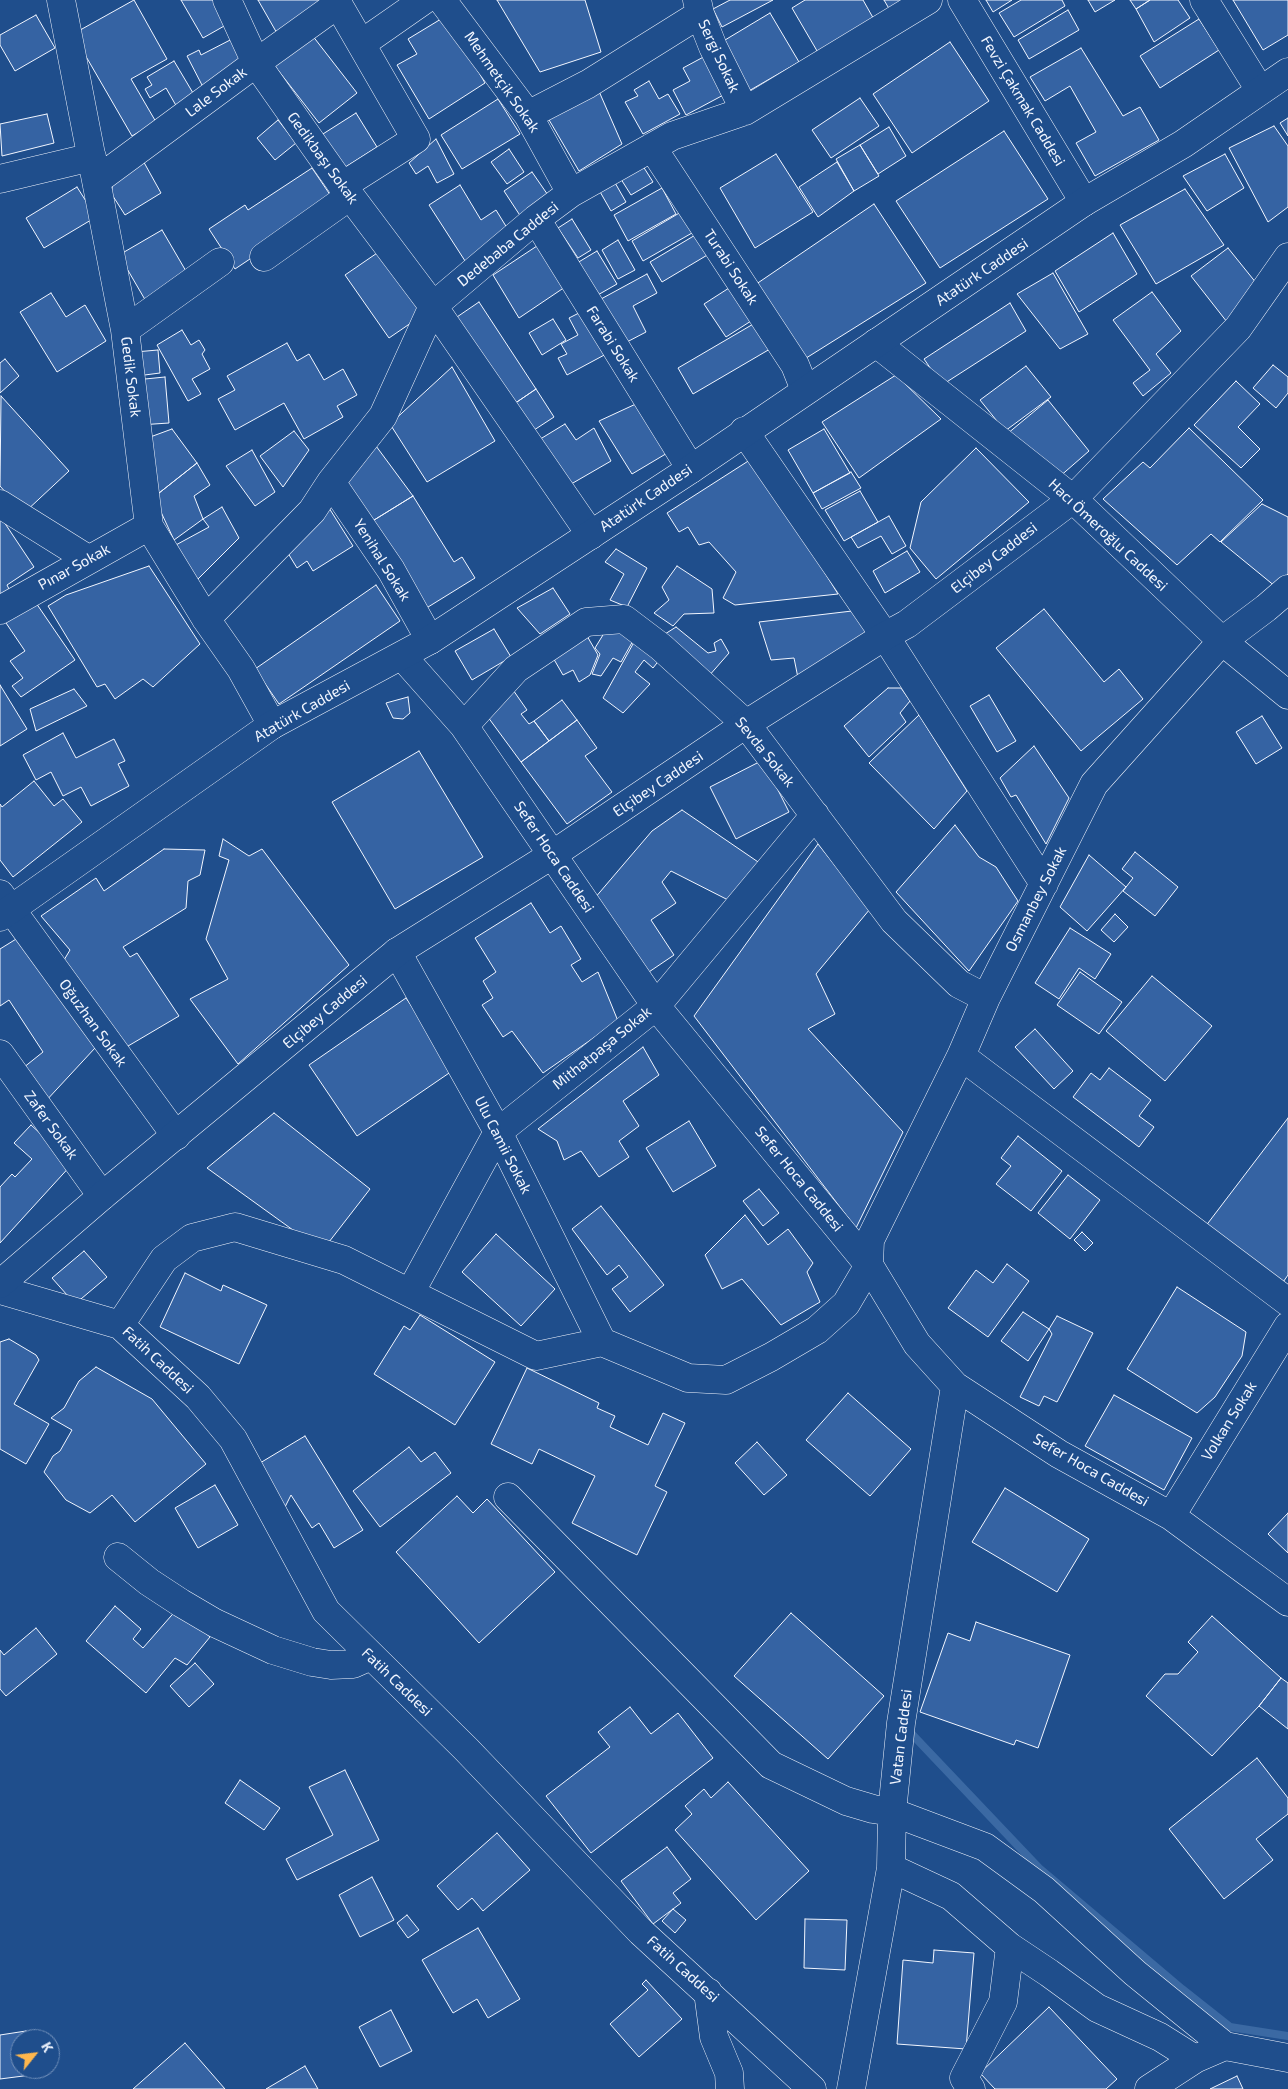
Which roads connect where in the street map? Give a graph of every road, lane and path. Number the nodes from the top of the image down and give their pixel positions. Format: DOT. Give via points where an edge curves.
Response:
graph roads {
  1 [pos="61,0"];
  2 [pos="228,0"];
  3 [pos="424,0"];
  4 [pos="442,0"];
  5 [pos="928,0"];
  6 [pos="962,0"];
  7 [pos="1204,0"];
  8 [pos="698,7"];
  9 [pos="361,44"];
  10 [pos="256,62"];
  11 [pos="1288,72"];
  12 [pos="1260,90"];
  13 [pos="745,111"];
  14 [pos="528,115"];
  15 [pos="652,147"];
  16 [pos="94,169"];
  17 [pos="0,179"];
  18 [pos="346,191"];
  19 [pos="571,193"];
  20 [pos="1084,202"];
  21 [pos="536,219"];
  22 [pos="264,257"];
  23 [pos="1288,257"];
  24 [pos="220,262"];
  25 [pos="433,306"];
  26 [pos="125,330"];
  27 [pos="876,343"];
  28 [pos="806,390"];
  29 [pos="744,431"];
  30 [pos="691,469"];
  31 [pos="331,482"];
  32 [pos="1073,499"];
  33 [pos="0,504"];
  34 [pos="149,526"];
  35 [pos="591,535"];
  36 [pos="88,559"];
  37 [pos="1288,589"];
  38 [pos="0,610"];
  39 [pos="206,619"];
  40 [pos="885,636"];
  41 [pos="430,640"];
  42 [pos="1222,641"];
  43 [pos="402,656"];
  44 [pos="1288,695"];
  45 [pos="746,724"];
  46 [pos="272,725"];
  47 [pos="464,726"];
  48 [pos="814,815"];
  49 [pos="552,855"];
  50 [pos="1044,884"];
  51 [pos="4,907"];
  52 [pos="398,952"];
  53 [pos="986,998"];
  54 [pos="656,1006"];
  55 [pos="0,1054"];
  56 [pos="961,1056"];
  57 [pos="498,1132"];
  58 [pos="176,1136"];
  59 [pos="102,1196"];
  60 [pos="869,1265"];
  61 [pos="0,1284"];
  62 [pos="0,1290"];
  63 [pos="410,1293"];
  64 [pos="1288,1302"];
  65 [pos="120,1325"];
  66 [pos="1288,1326"];
  67 [pos="602,1342"];
  68 [pos="954,1386"];
  69 [pos="508,1497"];
  70 [pos="1171,1516"];
  71 [pos="118,1557"];
  72 [pos="1288,1602"];
  73 [pos="372,1656"];
  74 [pos="892,1812"];
  75 [pos="891,1868"];
  76 [pos="1010,1947"];
  77 [pos="708,1992"];
  78 [pos="1225,2046"];
  79 [pos="1288,2058"];
  80 [pos="1195,2059"];
  81 [pos="730,2089"];
  82 [pos="812,2089"];
  83 [pos="851,2089"];
  84 [pos="971,2089"];
  85 [pos="1149,2089"];
  1 -- 16 [label="street, Gedik Sokak"];
  2 -- 10 [label="street, Gedikbaşı Sokak"];
  3 -- 9 [label="street"];
  4 -- 14 [label="street, Mehmetçik Sokak"];
  5 -- 13 [label="street, Dedebaba Caddesi"];
  6 -- 20 [label="street, Fevzi Çakmak Caddesi"];
  7 -- 12 [label="street"];
  8 -- 13 [label="street, Sergi Sokak" via="713,47"];
  8 -- 14 [label="street" via="588,84"];
  9 -- 10 [label="street, Lale Sokak" via="338,4"];
  9 -- 18 [label="street" via="416,139"];
  10 -- 16 [label="street, Lale Sokak"];
  10 -- 18 [label="street, Gedikbaşı Sokak"];
  11 -- 12 [label="street, Atatürk Caddesi"];
  12 -- 20 [label="street, Atatürk Caddesi" via="1183,144"];
  13 -- 15 [label="street, Dedebaba Caddesi" via="672,136"];
  14 -- 19 [label="street, Mehmetçik Sokak"];
  15 -- 19 [label="street, Dedebaba Caddesi"];
  15 -- 28 [label="street, Turabi Sokak" via="795,365"];
  16 -- 17 [label="street"];
  16 -- 26 [label="street, Gedik Sokak"];
  18 -- 22 [label="street"];
  18 -- 25 [label="street, Gedikbaşı Sokak"];
  19 -- 21 [label="street, Dedebaba Caddesi"];
  20 -- 27 [label="street, Atatürk Caddesi"];
  21 -- 25 [label="street, Dedebaba Caddesi"];
  21 -- 30 [label="street, Farabi Sokak"];
  23 -- 32 [label="street, Elçibey Caddesi" via="1238,328"];
  24 -- 26 [label="street"];
  25 -- 31 [label="street, Dedebaba Caddesi" via="383,416"];
  25 -- 35 [label="street, Gedikbaşı Sokak"];
  26 -- 34 [label="street, Gedik Sokak"];
  27 -- 28 [label="street, Atatürk Caddesi"];
  27 -- 32 [label="street, Hacı Ömeroğlu Caddesi"];
  28 -- 29 [label="street, Atatürk Caddesi"];
  29 -- 30 [label="street, Atatürk Caddesi"];
  29 -- 40 [label="street"];
  30 -- 35 [label="street, Atatürk Caddesi"];
  31 -- 39 [label="street, Dedebaba Caddesi" via="312,511"];
  31 -- 41 [label="street, Yenihal Sokak" via="390,570"];
  32 -- 40 [label="street, Elçibey Caddesi" via="907,624"];
  32 -- 42 [label="street, Hacı Ömeroğlu Caddesi"];
  33 -- 36 [label="street"];
  34 -- 36 [label="street, Pınar Sokak"];
  34 -- 39 [label="street, Gedik Sokak"];
  35 -- 41 [label="street, Atatürk Caddesi"];
  36 -- 38 [label="street, Pınar Sokak"];
  37 -- 42 [label="street, Osmanbey Sokak"];
  39 -- 46 [label="street, Gedik Sokak"];
  40 -- 45 [label="street, Elçibey Caddesi"];
  40 -- 50 [label="street"];
  41 -- 43 [label="street, Atatürk Caddesi"];
  42 -- 44 [label="street, Hacı Ömeroğlu Caddesi"];
  42 -- 50 [label="street, Osmanbey Sokak" via="1094,784"];
  43 -- 46 [label="street, Atatürk Caddesi"];
  43 -- 47 [label="street, Sefer Hoca Caddesi"];
  45 -- 47 [label="street, Sevda Sokak" via="662,647 624,619 586,622 516,669"];
  45 -- 48 [label="street, Sevda Sokak"];
  45 -- 49 [label="street, Elçibey Caddesi"];
  46 -- 51 [label="street, Atatürk Caddesi"];
  47 -- 49 [label="street, Sefer Hoca Caddesi"];
  48 -- 53 [label="street, Sevda Sokak" via="894,922 959,984"];
  48 -- 54 [label="street, Mithatpaşa Sokak"];
  49 -- 52 [label="street, Elçibey Caddesi"];
  49 -- 54 [label="street, Sefer Hoca Caddesi"];
  50 -- 53 [label="street, Osmanbey Sokak"];
  51 -- 58 [label="street, Oğuzhan Sokak"];
  52 -- 57 [label="street, Ulu Camii Sokak"];
  52 -- 58 [label="street, Elçibey Caddesi"];
  53 -- 56 [label="street, Osmanbey Sokak"];
  54 -- 57 [label="street, Mithatpaşa Sokak"];
  54 -- 60 [label="street, Sefer Hoca Caddesi"];
  55 -- 59 [label="street, Zafer Sokak"];
  56 -- 60 [label="street, Osmanbey Sokak" via="870,1240"];
  56 -- 64 [label="street"];
  57 -- 63 [label="street, Mithatpaşa Sokak"];
  57 -- 67 [label="street, Ulu Camii Sokak"];
  58 -- 59 [label="street, Elçibey Caddesi"];
  59 -- 61 [label="street, Elçibey Caddesi"];
  60 -- 67 [label="street" via="846,1304 816,1330 726,1380 688,1378"];
  60 -- 68 [label="street, Sefer Hoca Caddesi" via="916,1344"];
  62 -- 65 [label="street, Fatih Caddesi"];
  63 -- 65 [label="street" via="344,1260 235,1228 192,1238 164,1259"];
  63 -- 67 [label="street" via="536,1356"];
  65 -- 73 [label="street, Fatih Caddesi" via="198,1397 233,1439 326,1611"];
  66 -- 70 [label="street, Volkan Sokak"];
  68 -- 70 [label="street, Sefer Hoca Caddesi" via="1059,1454"];
  68 -- 74 [label="street, Vatan Caddesi" via="901,1723"];
  69 -- 74 [label="street" via="771,1765 846,1801"];
  70 -- 72 [label="street, Sefer Hoca Caddesi"];
  71 -- 73 [label="street" via="181,1603 273,1650 331,1665 353,1664"];
  73 -- 77 [label="street, Fatih Caddesi" via="466,1748 641,1932"];
  74 -- 75 [label="street, Vatan Caddesi"];
  74 -- 78 [label="street" via="985,1847 1044,1890 1135,1973"];
  75 -- 76 [label="street" via="951,1896"];
  75 -- 83 [label="street, Vatan Caddesi"];
  76 -- 80 [label="street" via="1097,2008 1160,2036"];
  76 -- 84 [label="street" via="1003,2002 964,2078"];
  77 -- 81 [label="street" via="714,2037 729,2073"];
  77 -- 82 [label="street, Fatih Caddesi"];
  78 -- 79 [label="street"];
  78 -- 80 [label="street"];
  80 -- 85 [label="street"];
}
